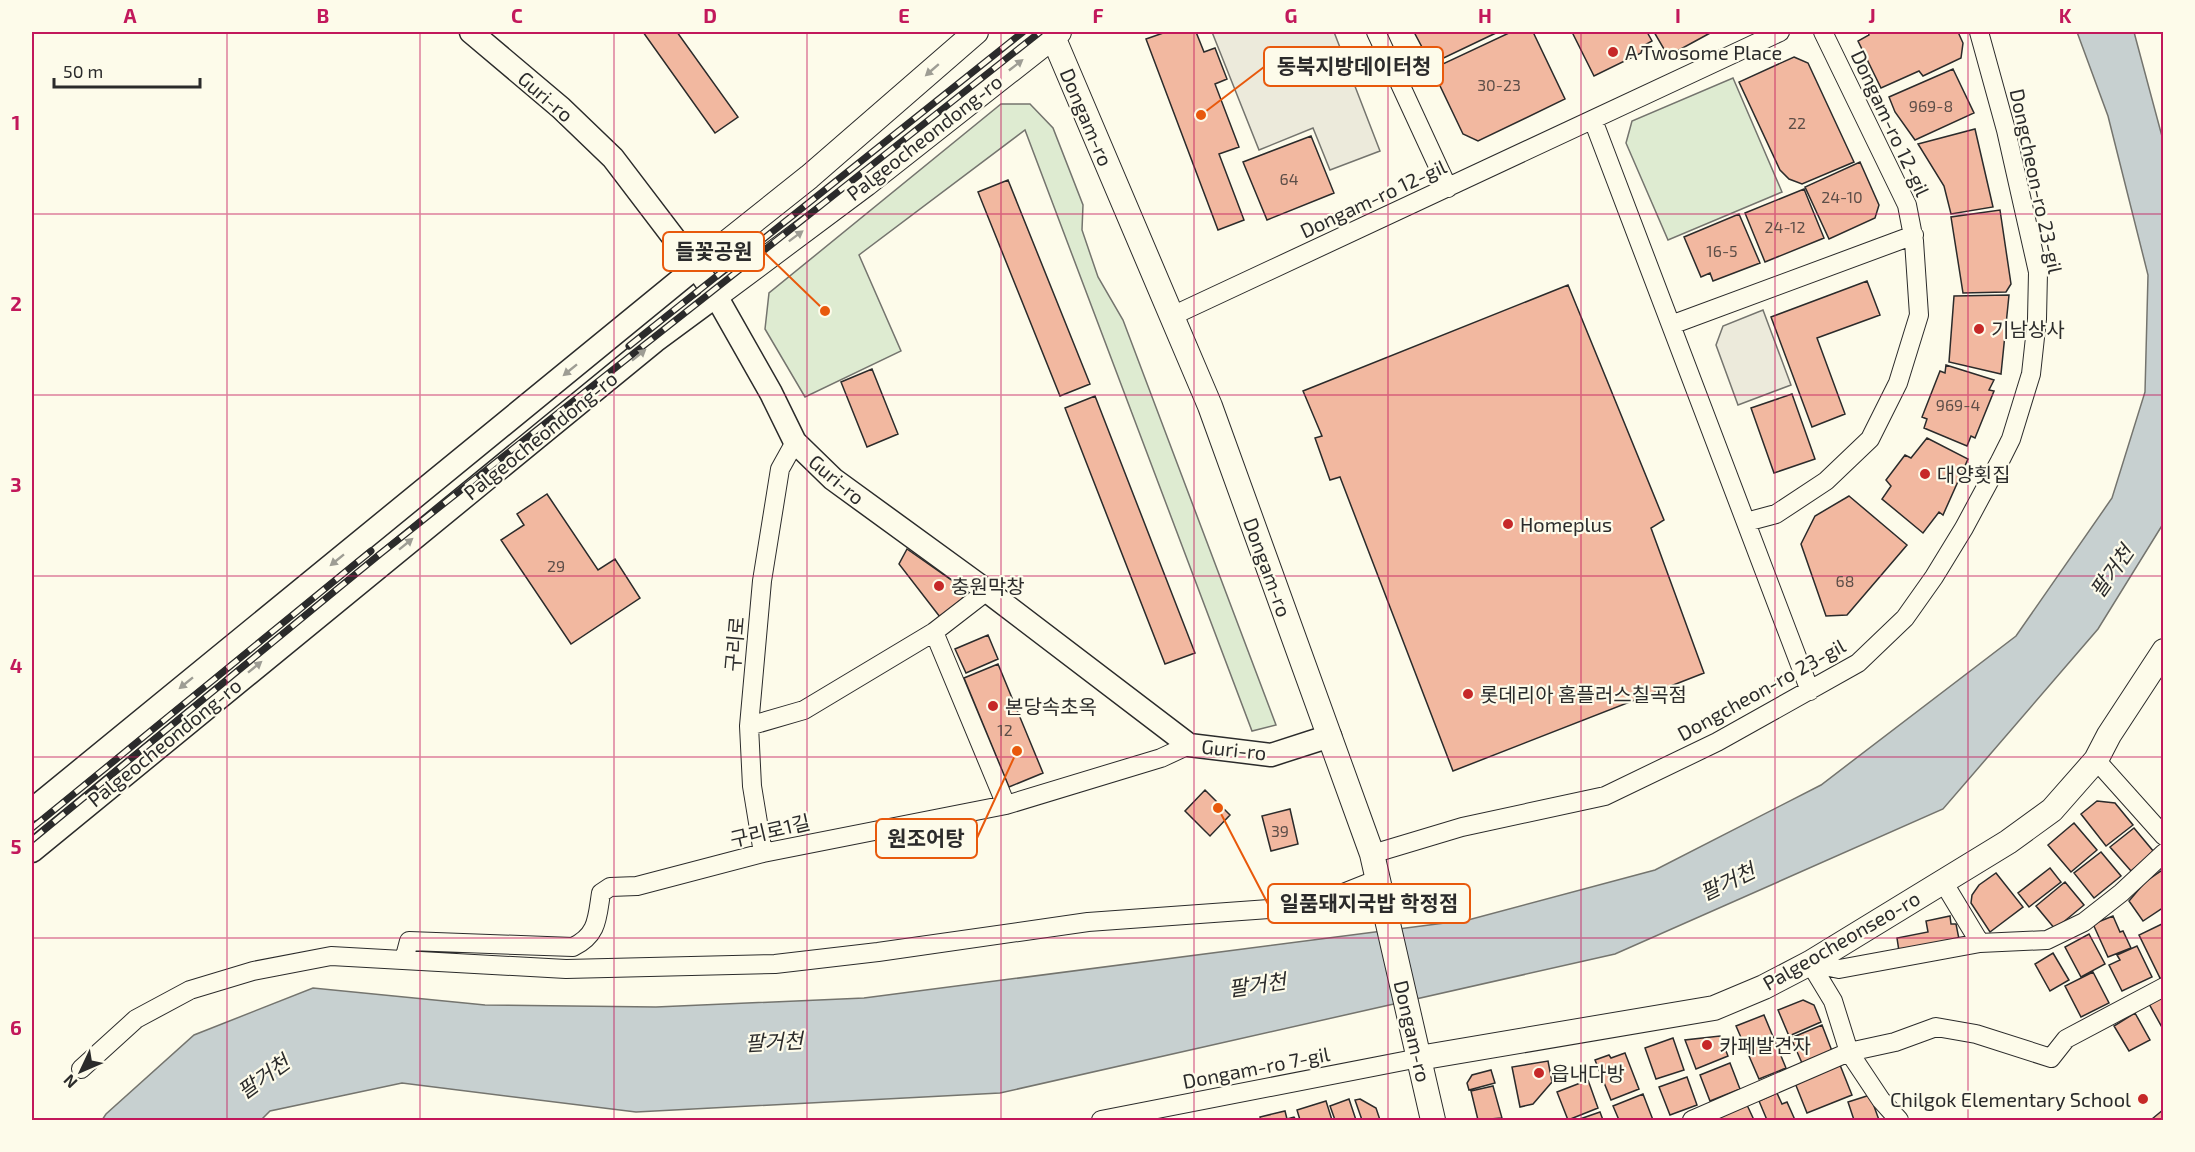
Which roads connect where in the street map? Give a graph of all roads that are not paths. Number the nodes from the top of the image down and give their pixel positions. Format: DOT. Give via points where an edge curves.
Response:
graph roads {
  1 [pos="471,32"];
  2 [pos="976,32"];
  3 [pos="1376,32"];
  4 [pos="1780,32"];
  5 [pos="1823,32"];
  6 [pos="1979,32"];
  7 [pos="1054,33"];
  8 [pos="1593,120"];
  9 [pos="1448,188"];
  10 [pos="1914,235"];
  11 [pos="696,267"];
  12 [pos="716,296"];
  13 [pos="1172,316"];
  14 [pos="1671,325"];
  15 [pos="795,442"];
  16 [pos="1746,522"];
  17 [pos="987,591"];
  18 [pos="934,632"];
  19 [pos="2163,651"];
  20 [pos="1810,691"];
  21 [pos="748,726"];
  22 [pos="1330,736"];
  23 [pos="1189,745"];
  24 [pos="2096,760"];
  25 [pos="1006,805"];
  26 [pos="32,810"];
  27 [pos="2163,836"];
  28 [pos="32,851"];
  29 [pos="2163,853"];
  30 [pos="763,854"];
  31 [pos="1372,854"];
  32 [pos="1378,879"];
  33 [pos="1942,880"];
  34 [pos="1980,943"];
  35 [pos="404,960"];
  36 [pos="1810,963"];
  37 [pos="2163,987"];
  38 [pos="1849,1052"];
  39 [pos="1419,1058"];
  40 [pos="81,1069"];
  41 [pos="1698,1118"];
  42 [pos="1101,1120"];
  43 [pos="1433,1120"];
  44 [pos="1899,1120"];
  1 -- 11 [label="street, Guri-ro" via="614,158"];
  2 -- 11 [label="main road, Palgeocheondong-ro, one-way" via="809,177"];
  3 -- 9 [label="street"];
  4 -- 8 [label="street, Dongam-ro 12-gil"];
  5 -- 10 [label="street, Dongam-ro 12-gil" via="1907,205"];
  6 -- 20 [label="street, Dongcheon-ro 23-gil" via="2038,272 2031,374 2012,439 1934,577 1905,618 1858,663"];
  12 -- 7 [label="main road, Palgeocheondong-ro, one-way" via="866,184"];
  7 -- 13 [label="main road, Dongam-ro"];
  8 -- 9 [label="street, Dongam-ro 12-gil"];
  8 -- 14 [label="street"];
  9 -- 13 [label="street, Dongam-ro 12-gil"];
  10 -- 14 [label="street"];
  10 -- 16 [label="street, Dongam-ro 12-gil" via="1919,315 1898,383 1870,439 1826,481 1776,514"];
  11 -- 12 [label="street, Guri-ro"];
  11 -- 26 [label="street, Palgeocheondong-ro, one-way"];
  12 -- 15 [label="street, Guri-ro"];
  28 -- 12 [label="street, Palgeocheondong-ro, one-way" via="646,348"];
  13 -- 22 [label="main road, Dongam-ro" via="1210,406"];
  14 -- 16 [label="street"];
  15 -- 17 [label="street, Guri-ro" via="833,479"];
  15 -- 21 [label="street, 구리로" via="780,469 762,581"];
  16 -- 20 [label="street"];
  17 -- 18 [label="street"];
  17 -- 23 [label="street, Guri-ro"];
  18 -- 21 [label="street" via="804,710"];
  18 -- 25 [label="street"];
  19 -- 24 [label="main road, Palgeocheonseo-ro"];
  20 -- 31 [label="street, Dongcheon-ro 23-gil" via="1605,796 1462,827"];
  21 -- 30 [label="street, 구리로" via="752,786"];
  22 -- 23 [label="street, Guri-ro" via="1271,755"];
  22 -- 31 [label="main road, Dongam-ro"];
  23 -- 25 [label="street, 구리로1길" via="1161,758"];
  24 -- 27 [label="street"];
  24 -- 33 [label="main road, Palgeocheonseo-ro" via="2052,810 2008,842"];
  25 -- 30 [label="street, 구리로1길"];
  29 -- 34 [label="street" via="2084,922 2047,940"];
  30 -- 35 [label="street, 구리로1길" via="638,886 610,886 601,893 592,933 573,947 409,941"];
  31 -- 32 [label="main road, Dongam-ro"];
  32 -- 35 [label="street" via="1312,903 1088,922 775,964 566,969"];
  32 -- 39 [label="main road, Dongam-ro"];
  33 -- 34 [label="street"];
  33 -- 36 [label="main road, Palgeocheonseo-ro"];
  34 -- 36 [label="street" via="1839,969"];
  35 -- 40 [label="street" via="332,956 253,971 190,990 136,1019"];
  36 -- 38 [label="street" via="1833,1001"];
  36 -- 39 [label="main road, Palgeocheonseo-ro" via="1714,1008"];
  37 -- 38 [label="street" via="2066,1040 2051,1058 1976,1034 1936,1027 1895,1042"];
  38 -- 41 [label="street"];
  38 -- 44 [label="street"];
  39 -- 42 [label="street, Dongam-ro 7-gil"];
  39 -- 43 [label="main road, Dongam-ro"];
}
